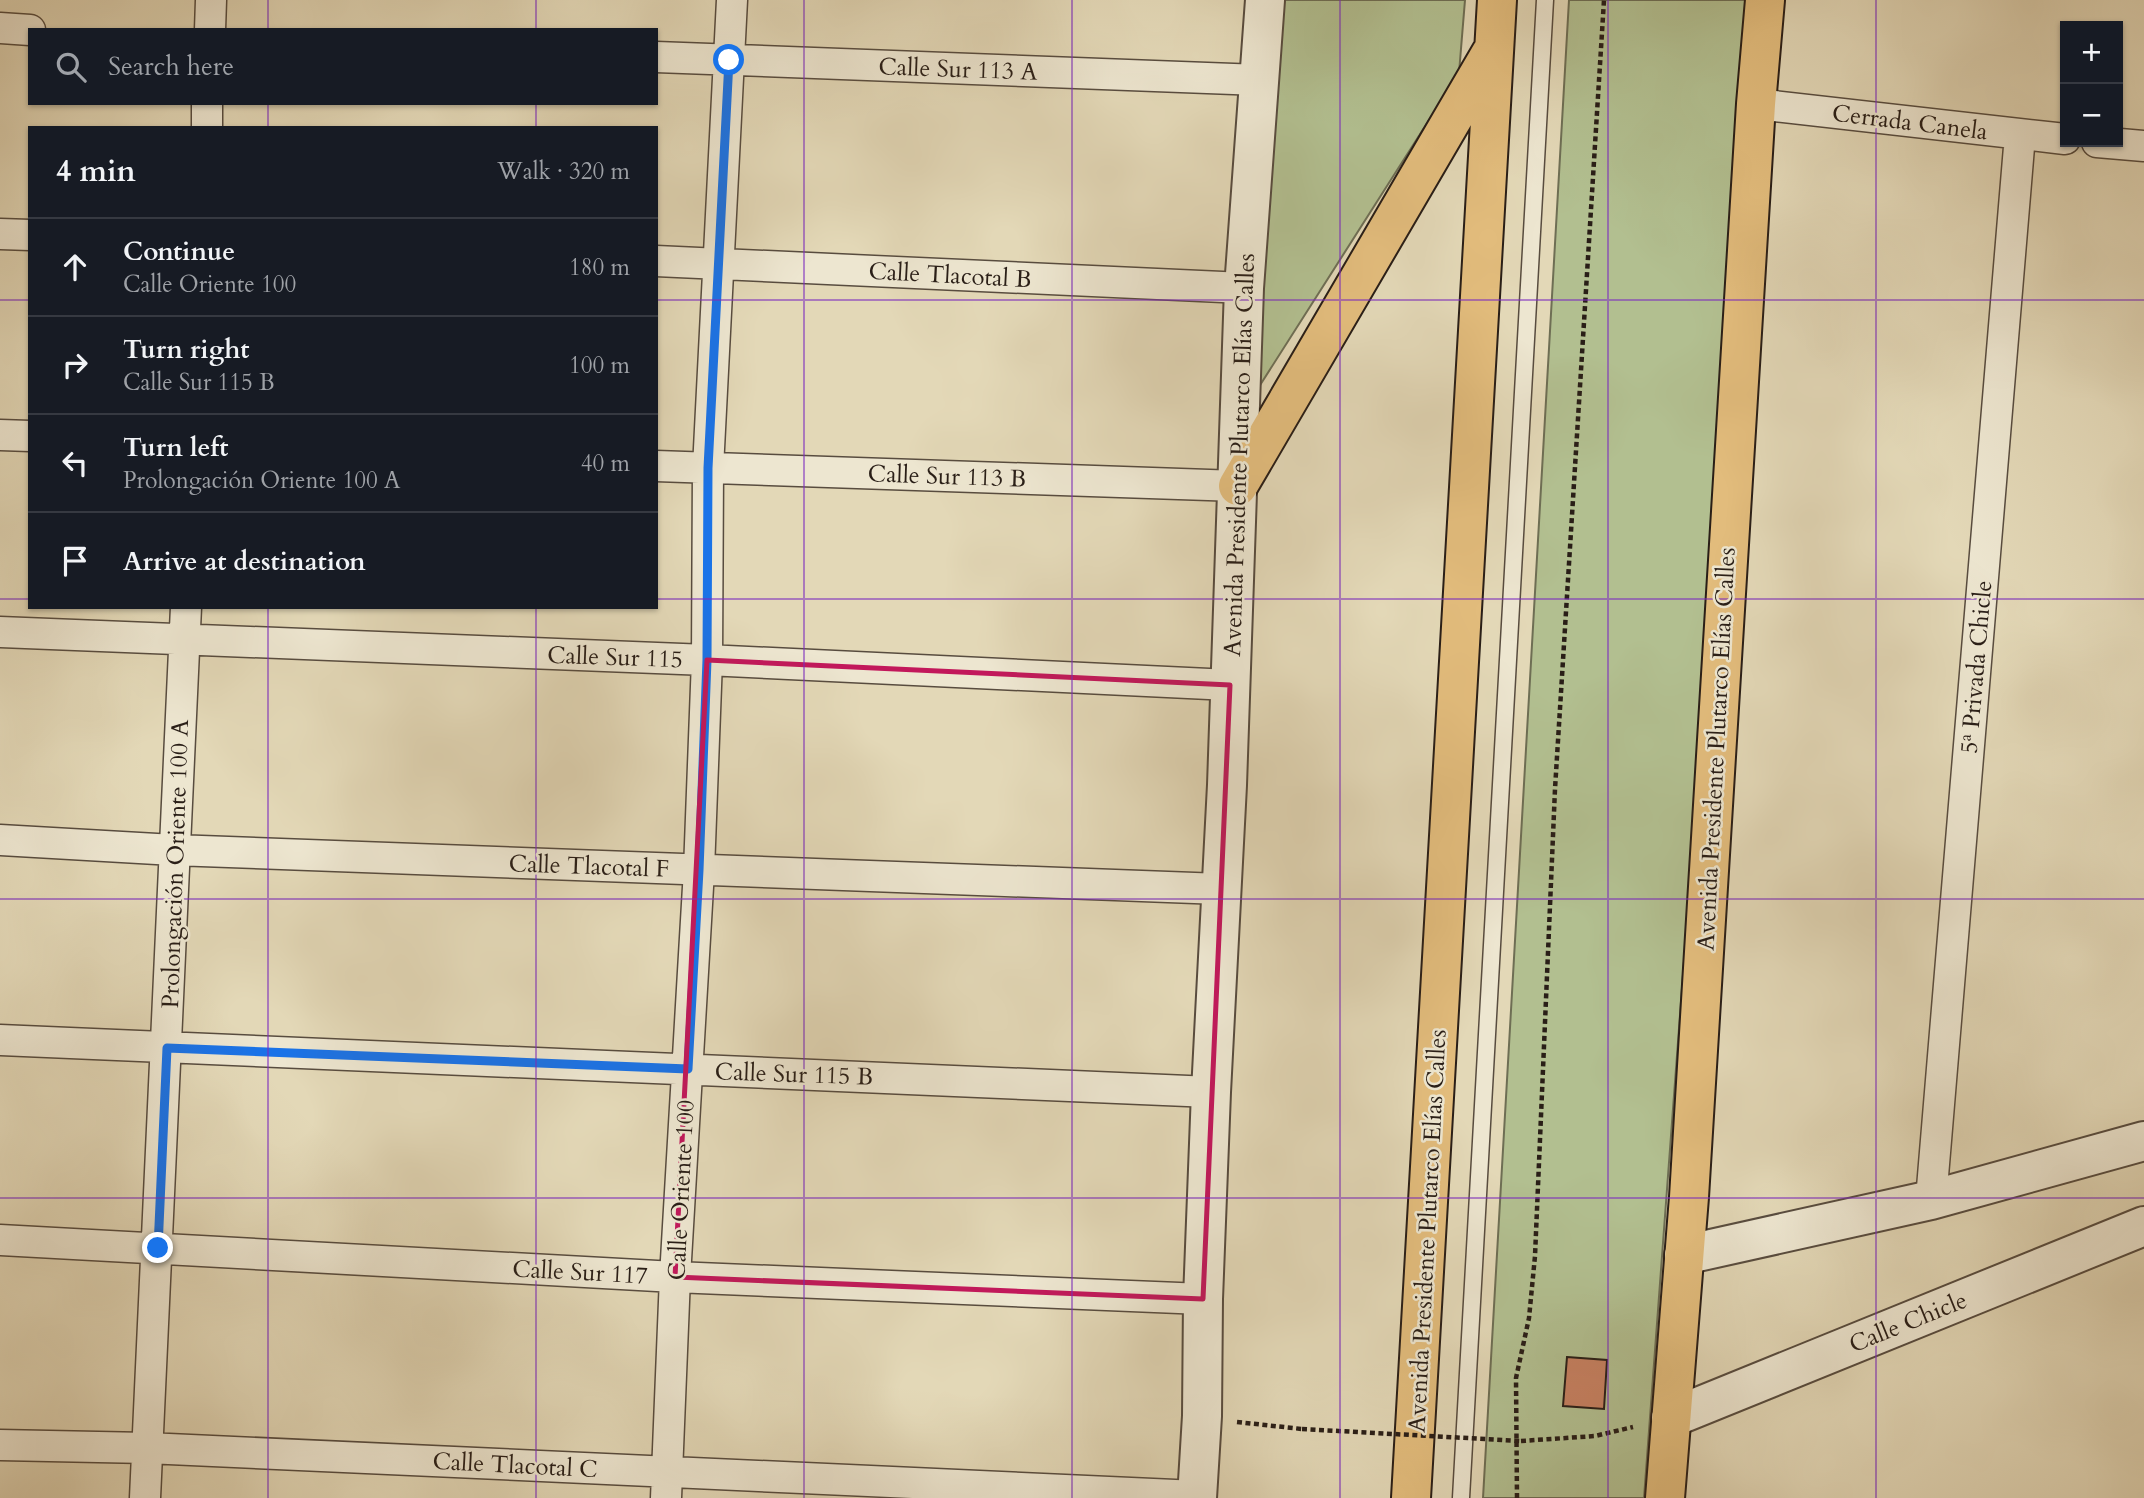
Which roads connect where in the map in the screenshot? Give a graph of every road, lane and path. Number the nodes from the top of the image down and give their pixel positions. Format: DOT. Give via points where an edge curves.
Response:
graph roads {
  1 [pos="211,0"];
  2 [pos="732,0"];
  3 [pos="1265,0"];
  4 [pos="1497,0"];
  5 [pos="1545,0"];
  6 [pos="1604,0"];
  7 [pos="1765,0"];
  8 [pos="0,28"];
  9 [pos="210,28"];
  10 [pos="28,30"];
  11 [pos="1493,48"];
  12 [pos="658,57"];
  13 [pos="729,60"];
  14 [pos="1259,80"];
  15 [pos="1755,104"];
  16 [pos="207,105"];
  17 [pos="207,126"];
  18 [pos="2020,135"];
  19 [pos="2060,139"];
  20 [pos="2123,144"];
  21 [pos="2144,146"];
  22 [pos="0,234"];
  23 [pos="28,235"];
  24 [pos="658,261"];
  25 [pos="717,264"];
  26 [pos="1244,288"];
  27 [pos="0,435"];
  28 [pos="28,436"];
  29 [pos="658,466"];
  30 [pos="708,468"];
  31 [pos="1238,486"];
  32 [pos="186,609"];
  33 [pos="0,632"];
  34 [pos="185,640"];
  35 [pos="707,660"];
  36 [pos="1230,685"];
  37 [pos="0,840"];
  38 [pos="174,849"];
  39 [pos="699,870"];
  40 [pos="1221,889"];
  41 [pos="0,1040"];
  42 [pos="167,1048"];
  43 [pos="688,1069"];
  44 [pos="1211,1092"];
  45 [pos="2144,1140"];
  46 [pos="1931,1200"];
  47 [pos="2144,1226"];
  48 [pos="0,1240"];
  49 [pos="158,1248"];
  50 [pos="1684,1255"];
  51 [pos="675,1277"];
  52 [pos="1203,1299"];
  53 [pos="1671,1418"];
  54 [pos="1235,1422"];
  55 [pos="1595,1436"];
  56 [pos="0,1445"];
  57 [pos="147,1448"];
  58 [pos="667,1485"];
  59 [pos="1197,1497"];
  60 [pos="145,1498"];
  61 [pos="1412,1498"];
  62 [pos="1461,1498"];
  63 [pos="1517,1498"];
  64 [pos="1665,1498"];
  1 -- 9 [label="street"];
  2 -- 13 [label="street, Calle Oriente 100"];
  3 -- 14 [label="street, Avenida Presidente Plutarco Elías Calles"];
  4 -- 11 [label="main road, Avenida Presidente Plutarco Elías Calles"];
  5 -- 62 [label="lane"];
  6 -- 63 [label="path" via="1555,789 1535,1256 1529,1318 1516,1378"];
  7 -- 15 [label="main road, Avenida Presidente Plutarco Elías Calles"];
  8 -- 10 [label="street"];
  11 -- 31 [label="main road"];
  11 -- 61 [label="main road, Avenida Presidente Plutarco Elías Calles"];
  12 -- 13 [label="street, Calle Sur 113 A"];
  13 -- 14 [label="street, Calle Sur 113 A"];
  13 -- 25 [label="street, Calle Oriente 100"];
  14 -- 26 [label="street, Avenida Presidente Plutarco Elías Calles"];
  15 -- 18 [label="street, Cerrada Canela"];
  15 -- 50 [label="main road, Avenida Presidente Plutarco Elías Calles"];
  16 -- 17 [label="street"];
  18 -- 19 [label="street, Cerrada Canela"];
  18 -- 46 [label="street, 5ª Privada Chicle"];
  20 -- 21 [label="street"];
  22 -- 23 [label="street"];
  24 -- 25 [label="street, Calle Tlacotal B"];
  25 -- 26 [label="street, Calle Tlacotal B"];
  25 -- 30 [label="street, Calle Oriente 100"];
  26 -- 31 [label="street, Avenida Presidente Plutarco Elías Calles"];
  27 -- 28 [label="street"];
  29 -- 30 [label="street, Calle Sur 113 B"];
  30 -- 31 [label="street, Calle Sur 113 B"];
  30 -- 35 [label="street, Calle Oriente 100"];
  31 -- 36 [label="street, Avenida Presidente Plutarco Elías Calles"];
  32 -- 34 [label="street, Prolongación Oriente 100 A"];
  33 -- 34 [label="street, Calle Sur 115"];
  34 -- 35 [label="street, Calle Sur 115"];
  34 -- 38 [label="street, Prolongación Oriente 100 A"];
  35 -- 36 [label="street, Calle Sur 115"];
  35 -- 39 [label="street, Calle Oriente 100"];
  36 -- 40 [label="street, Avenida Presidente Plutarco Elías Calles"];
  37 -- 38 [label="street, Calle Tlacotal F"];
  38 -- 39 [label="street, Calle Tlacotal F"];
  38 -- 42 [label="street, Prolongación Oriente 100 A"];
  39 -- 40 [label="street, Calle Tlacotal F"];
  39 -- 43 [label="street, Calle Oriente 100"];
  40 -- 44 [label="street, Avenida Presidente Plutarco Elías Calles"];
  41 -- 42 [label="street, Calle Sur 115 B"];
  42 -- 43 [label="street, Calle Sur 115 B"];
  42 -- 49 [label="street, Prolongación Oriente 100 A"];
  43 -- 44 [label="street, Calle Sur 115 B"];
  43 -- 51 [label="street, Calle Oriente 100"];
  44 -- 52 [label="street, Avenida Presidente Plutarco Elías Calles"];
  45 -- 46 [label="street"];
  46 -- 50 [label="street"];
  47 -- 53 [label="street, Calle Chicle"];
  48 -- 49 [label="street, Calle Sur 117"];
  49 -- 51 [label="street, Calle Sur 117"];
  49 -- 57 [label="street, Prolongación Oriente 100 A"];
  50 -- 53 [label="main road, Avenida Presidente Plutarco Elías Calles"];
  51 -- 52 [label="street, Calle Sur 117"];
  51 -- 58 [label="street, Calle Oriente 100"];
  52 -- 59 [label="street, Avenida Presidente Plutarco Elías Calles"];
  53 -- 64 [label="main road, Avenida Presidente Plutarco Elías Calles"];
  54 -- 55 [label="path, bridge" via="1521,1441"];
  56 -- 57 [label="street, Calle Tlacotal C"];
  57 -- 58 [label="street, Calle Tlacotal C"];
  57 -- 60 [label="street, Prolongación Oriente 100 A"];
  58 -- 59 [label="street, Calle Tlacotal C"];
}
